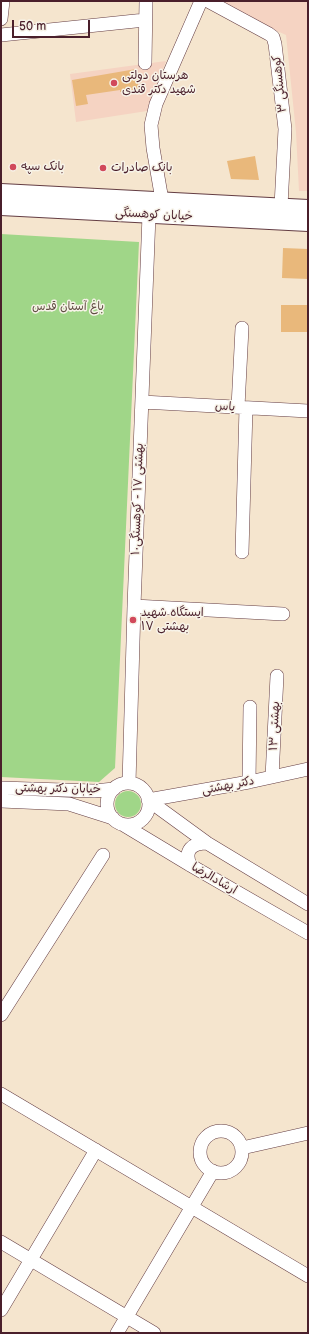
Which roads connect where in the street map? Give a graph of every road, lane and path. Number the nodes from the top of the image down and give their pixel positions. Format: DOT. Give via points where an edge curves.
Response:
graph roads {
  1 [pos="3,1"];
  2 [pos="146,1"];
  3 [pos="201,1"];
  4 [pos="208,1"];
  5 [pos="1,19"];
  6 [pos="145,20"];
  7 [pos="1,35"];
  8 [pos="145,63"];
  9 [pos="1,184"];
  10 [pos="1,192"];
  11 [pos="161,197"];
  12 [pos="281,206"];
  13 [pos="1,207"];
  14 [pos="308,208"];
  15 [pos="149,215"];
  16 [pos="308,223"];
  17 [pos="242,328"];
  18 [pos="142,402"];
  19 [pos="242,408"];
  20 [pos="308,411"];
  21 [pos="242,552"];
  22 [pos="134,606"];
  23 [pos="283,614"];
  24 [pos="277,676"];
  25 [pos="250,707"];
  26 [pos="308,769"];
  27 [pos="272,777"];
  28 [pos="249,782"];
  29 [pos="129,783"];
  30 [pos="1,788"];
  31 [pos="114,789"];
  32 [pos="148,800"];
  33 [pos="1,802"];
  34 [pos="117,821"];
  35 [pos="207,843"];
  36 [pos="103,856"];
  37 [pos="190,865"];
  38 [pos="308,904"];
  39 [pos="308,934"];
  40 [pos="1,1014"];
  41 [pos="1,1094"];
  42 [pos="308,1134"];
  43 [pos="242,1148"];
  44 [pos="96,1150"];
  45 [pos="213,1171"];
  46 [pos="192,1207"];
  47 [pos="1,1242"];
  48 [pos="31,1260"];
  49 [pos="308,1276"];
  50 [pos="1,1310"];
  51 [pos="126,1316"];
  52 [pos="117,1333"];
  53 [pos="154,1333"];
  1 -- 5 [label="street"];
  2 -- 6 [label="street"];
  3 -- 11 [label="street" via="156,104 151,125"];
  4 -- 12 [label="street, کوهسنگی ۳" via="269,34 276,44 285,129"];
  6 -- 7 [label="street"];
  6 -- 8 [label="street"];
  9 -- 11 [label="street"];
  10 -- 11 [label="main road, خیابان کوهسنگی"];
  11 -- 12 [label="main road, خیابان کوهسنگی"];
  12 -- 14 [label="main road, خیابان کوهسنگی"];
  13 -- 15 [label="main road, خیابان کوهسنگی"];
  15 -- 16 [label="main road, خیابان کوهسنگی"];
  15 -- 18 [label="street, بهشتی ۱۷ - کوهسنگی۱۰"];
  17 -- 19 [label="street"];
  18 -- 19 [label="street, یاس"];
  18 -- 22 [label="street, بهشتی ۱۷ - کوهسنگی۱۰"];
  19 -- 20 [label="street, یاس"];
  19 -- 21 [label="street"];
  22 -- 23 [label="street"];
  22 -- 29 [label="street, بهشتی ۱۷ - کوهسنگی۱۰"];
  24 -- 27 [label="street, بهشتی ۱۳"];
  25 -- 28 [label="street"];
  26 -- 27 [label="street, دکتر بهشتی"];
  27 -- 28 [label="street, دکتر بهشتی"];
  28 -- 32 [label="street, دکتر بهشتی"];
  29 -- 31 [label="street"];
  29 -- 32 [label="street" via="144,790"];
  30 -- 31 [label="street, خیابان دکتر بهشتی" via="94,791"];
  31 -- 34 [label="street" via="108,803 110,813"];
  32 -- 34 [label="street" via="148,810 142,819 132,824"];
  32 -- 35 [label="street"];
  33 -- 34 [label="street, خیابان دکتر بهشتی" via="69,804"];
  34 -- 37 [label="street, ارشادالرضا"];
  35 -- 37 [label="street" via="199,843 188,851"];
  35 -- 38 [label="street"];
  36 -- 40 [label="street"];
  37 -- 39 [label="street, ارشادالرضا"];
  41 -- 44 [label="street"];
  42 -- 43 [label="street"];
  43 -- 45 [label="street" via="242,1157 233,1170 225,1173"];
  43 -- 45 [label="street" via="234,1134 226,1131 210,1134 200,1147 200,1155 203,1163"];
  44 -- 46 [label="street"];
  44 -- 48 [label="street"];
  45 -- 46 [label="street"];
  46 -- 49 [label="street"];
  46 -- 51 [label="street"];
  47 -- 48 [label="street"];
  48 -- 50 [label="street"];
  48 -- 51 [label="street"];
  51 -- 52 [label="street"];
  51 -- 53 [label="street"];
}
